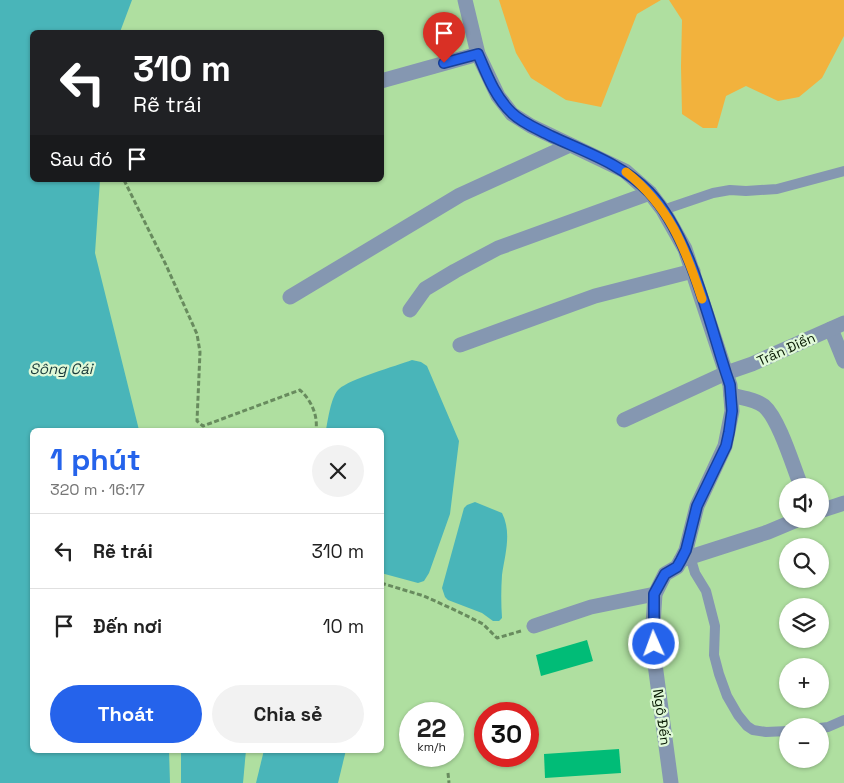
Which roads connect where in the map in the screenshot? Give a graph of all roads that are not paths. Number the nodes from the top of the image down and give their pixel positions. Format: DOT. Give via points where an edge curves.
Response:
graph roads {
  1 [pos="465,0"];
  2 [pos="478,54"];
  3 [pos="384,80"];
  4 [pos="570,145"];
  5 [pos="844,171"];
  6 [pos="650,193"];
  7 [pos="663,210"];
  8 [pos="693,271"];
  9 [pos="290,297"];
  10 [pos="410,310"];
  11 [pos="837,326"];
  12 [pos="460,345"];
  13 [pos="844,361"];
  14 [pos="726,373"];
  15 [pos="731,395"];
  16 [pos="624,420"];
  17 [pos="798,478"];
  18 [pos="844,503"];
  19 [pos="829,508"];
  20 [pos="779,527"];
  21 [pos="685,558"];
  22 [pos="654,594"];
  23 [pos="534,626"];
  24 [pos="844,720"];
  25 [pos="829,727"];
  26 [pos="779,731"];
  27 [pos="671,783"];
  1 -- 2 [label="street, Ngô Đến"];
  2 -- 3 [label="street"];
  2 -- 4 [label="street, Ngô Đến" via="498,96 512,114"];
  4 -- 6 [label="street, Ngô Đến" via="625,171"];
  4 -- 9 [label="street" via="460,195"];
  5 -- 7 [label="lane" via="777,189 713,193"];
  6 -- 7 [label="street, Ngô Đến"];
  6 -- 10 [label="street" via="498,248 425,289"];
  7 -- 8 [label="street, Ngô Đến"];
  8 -- 12 [label="street" via="595,296"];
  8 -- 14 [label="street, Ngô Đến"];
  11 -- 13 [label="street"];
  11 -- 14 [label="street, Trần Điền"];
  14 -- 15 [label="street, Ngô Đến"];
  14 -- 16 [label="street, Trần Điền"];
  15 -- 17 [label="street" via="750,399 773,416"];
  15 -- 21 [label="street, Ngô Đến" via="732,411 726,446 697,506"];
  18 -- 19 [label="street"];
  20 -- 21 [label="street"];
  21 -- 22 [label="street, Ngô Đến" via="665,574"];
  21 -- 26 [label="lane" via="706,591 715,626 714,655 738,716 753,730"];
  22 -- 23 [label="street" via="591,607"];
  22 -- 27 [label="street, Ngô Đến" via="655,664"];
  24 -- 25 [label="lane"];
}
